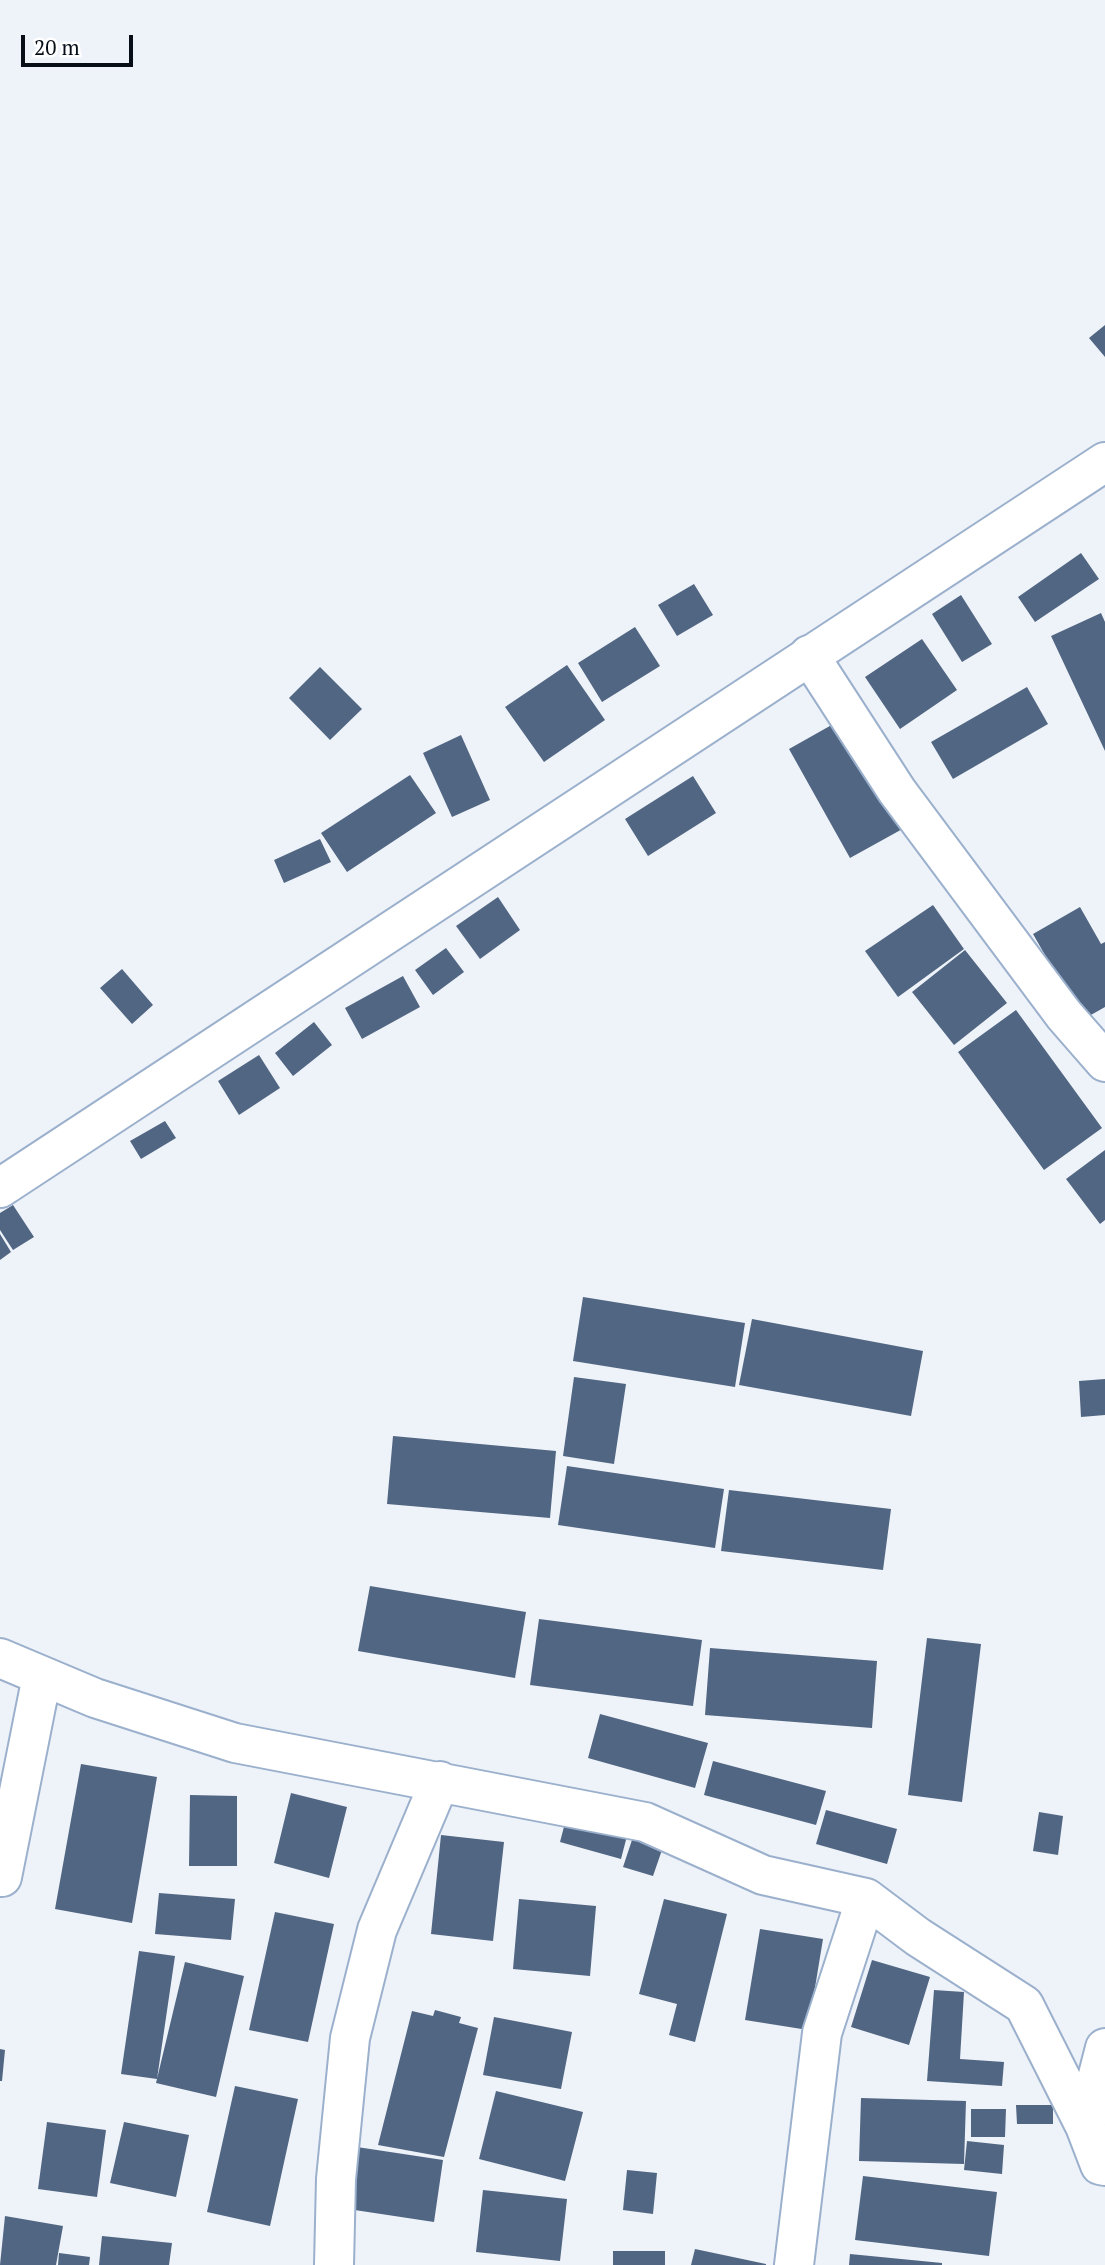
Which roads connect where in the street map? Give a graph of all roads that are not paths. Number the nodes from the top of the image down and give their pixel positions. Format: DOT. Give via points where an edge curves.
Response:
graph roads {
  1 [pos="1105,461"];
  2 [pos="809,655"];
  3 [pos="1105,1062"];
  4 [pos="0,1188"];
  5 [pos="0,1658"];
  6 [pos="42,1676"];
  7 [pos="440,1780"];
  8 [pos="2,1877"];
  9 [pos="866,1898"];
  10 [pos="1105,2048"];
  11 [pos="1085,2126"];
  12 [pos="1105,2166"];
  13 [pos="334,2265"];
  14 [pos="794,2265"];
  1 -- 2 [label="street"];
  2 -- 3 [label="street" via="897,791 1064,1015"];
  2 -- 4 [label="street"];
  5 -- 6 [label="street"];
  6 -- 7 [label="street" via="236,1743"];
  6 -- 8 [label="street"];
  7 -- 9 [label="street" via="645,1822 763,1875"];
  7 -- 13 [label="street" via="377,1930 350,2038 336,2179"];
  9 -- 11 [label="street" via="1024,2005"];
  9 -- 14 [label="street" via="822,2033"];
  10 -- 11 [label="street"];
  11 -- 12 [label="street" via="1100,2165"];
}
